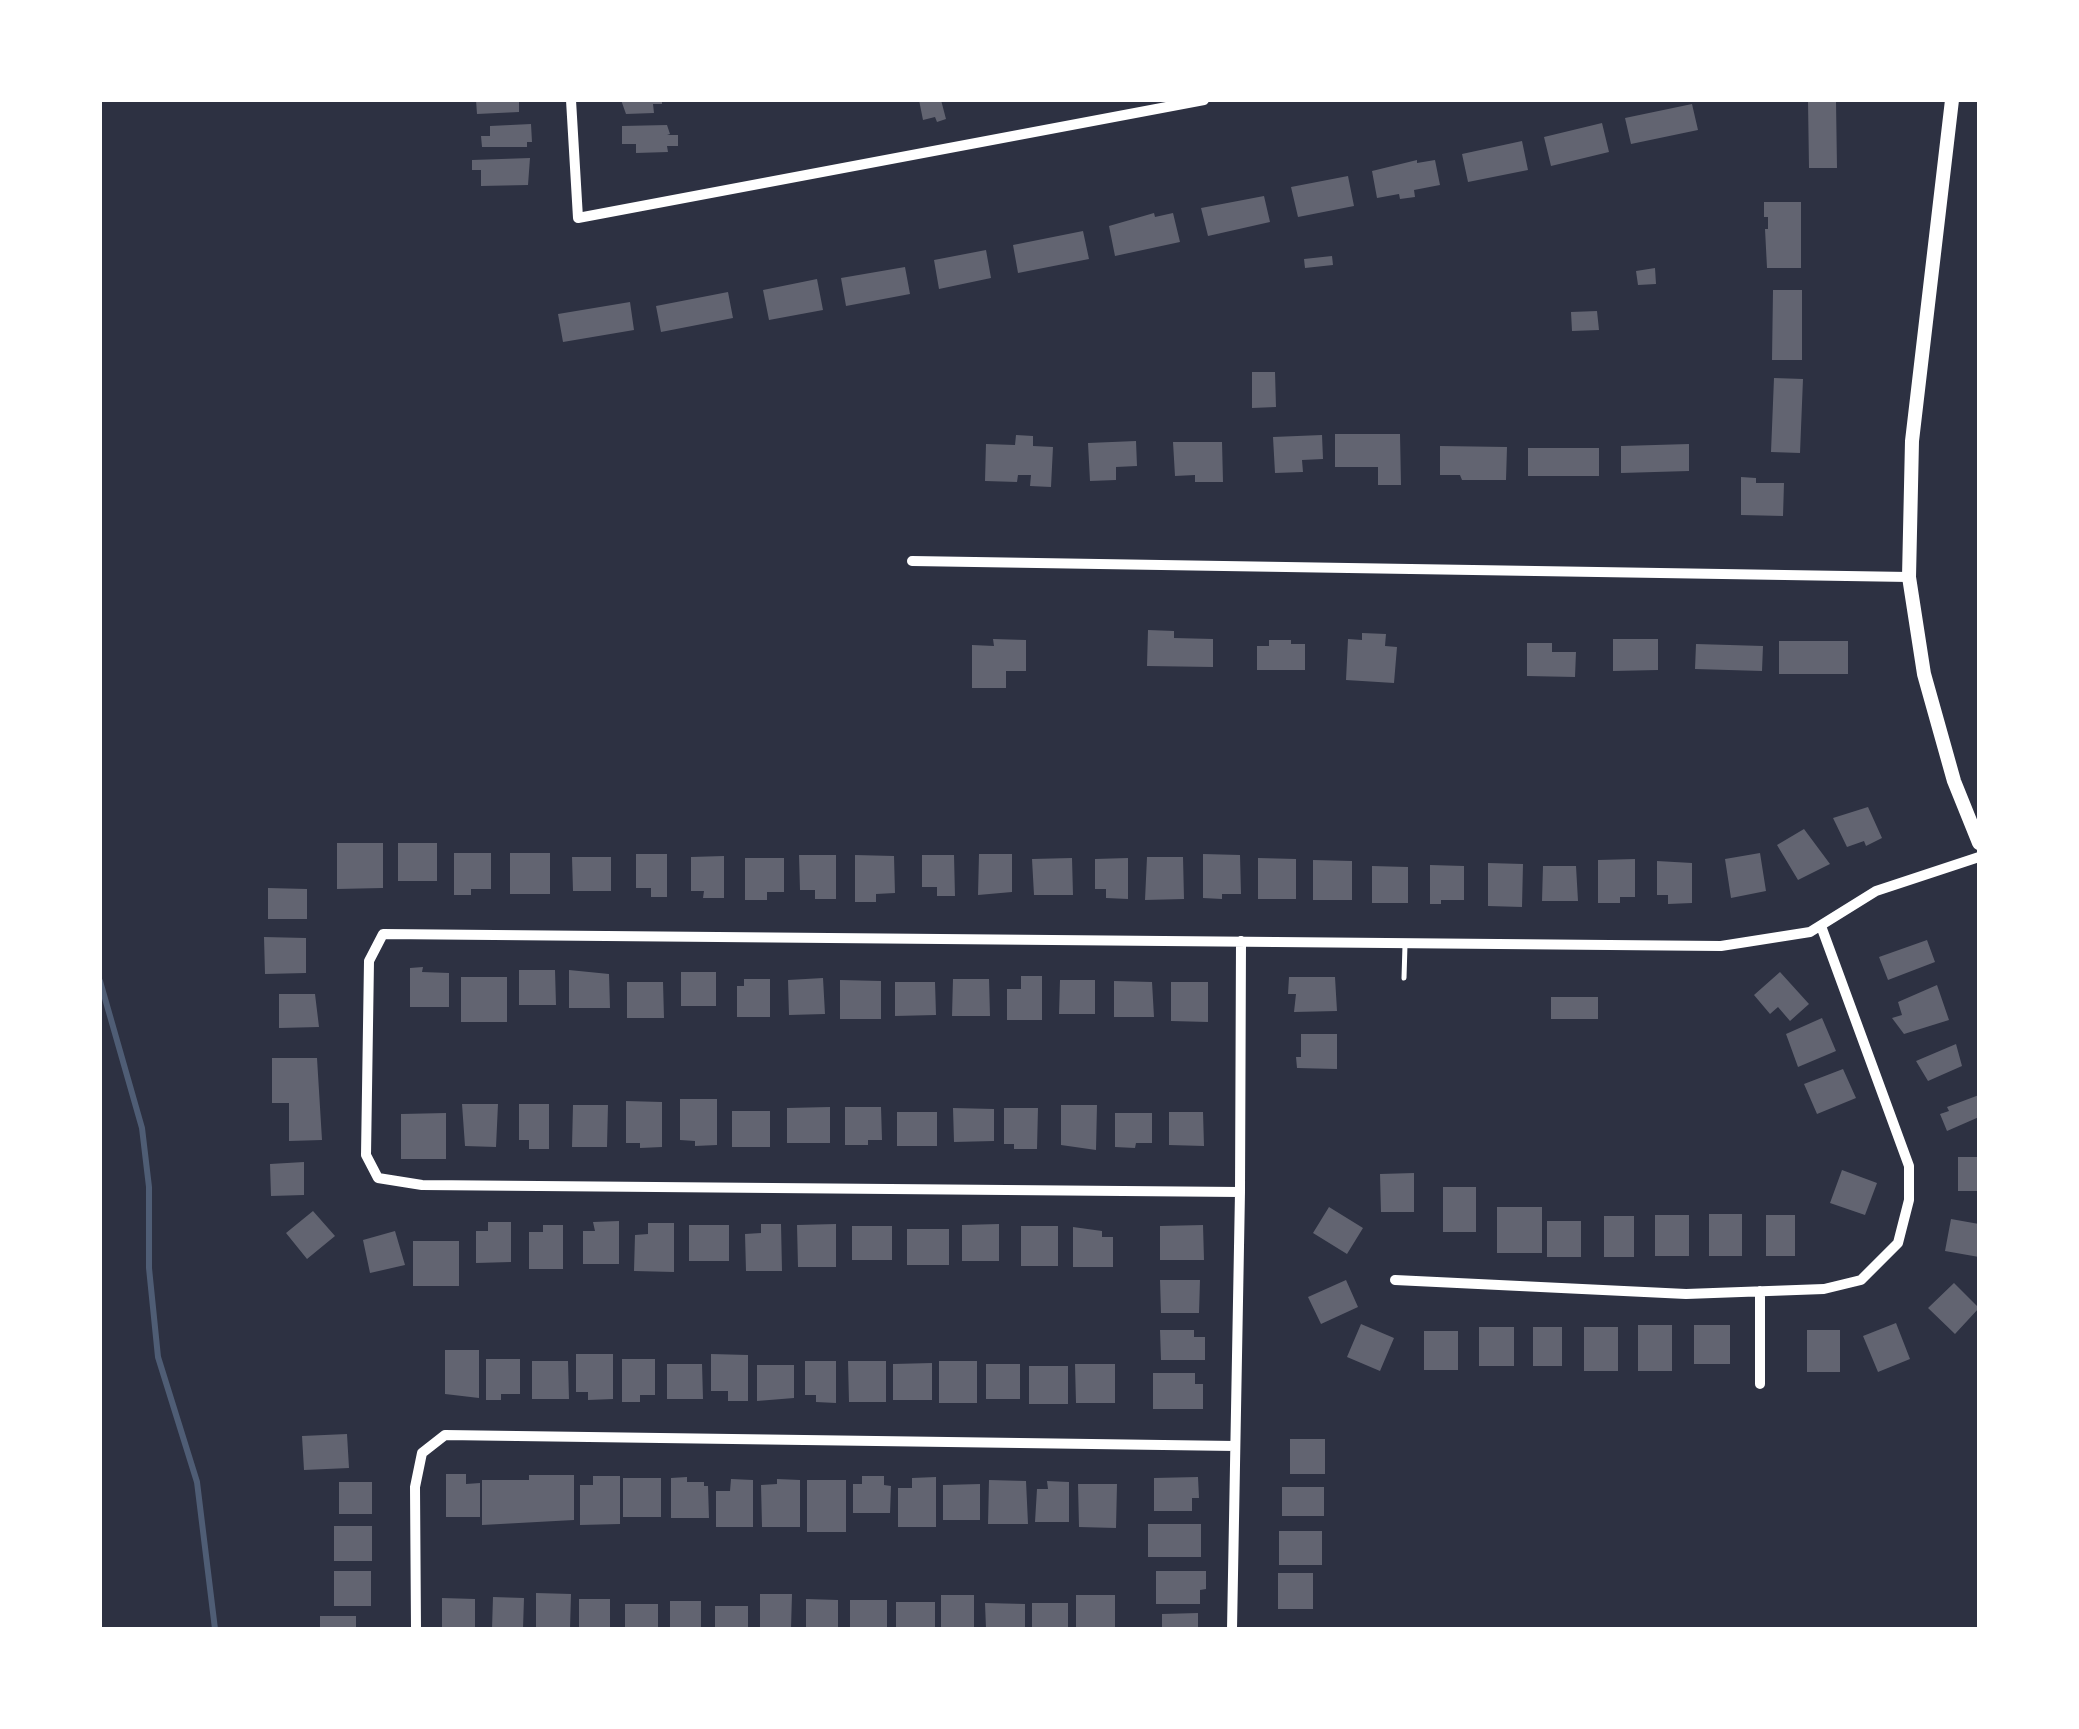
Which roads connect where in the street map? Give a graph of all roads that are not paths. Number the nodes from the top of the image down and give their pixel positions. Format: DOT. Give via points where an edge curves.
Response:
graph roads {
  1 [pos="571,100"];
  2 [pos="1204,100"];
  3 [pos="1952,100"];
  4 [pos="912,562"];
  5 [pos="1908,576"];
  6 [pos="1979,843"];
  7 [pos="1979,857"];
  8 [pos="1821,926"];
  9 [pos="1241,941"];
  10 [pos="1404,942"];
  11 [pos="1404,978"];
  12 [pos="1240,1192"];
  13 [pos="1395,1280"];
  14 [pos="1760,1291"];
  15 [pos="1760,1384"];
  16 [pos="1235,1446"];
  17 [pos="416,1629"];
  18 [pos="1232,1629"];
  1 -- 2 [label="street" via="578,218"];
  3 -- 5 [label="street" via="1912,441"];
  4 -- 5 [label="street"];
  5 -- 6 [label="street" via="1924,674"];
  7 -- 8 [label="street" via="1876,891"];
  8 -- 10 [label="street" via="1720,946"];
  8 -- 14 [label="street" via="1909,1166 1909,1200 1898,1243 1861,1280"];
  9 -- 10 [label="street"];
  9 -- 12 [label="street"];
  9 -- 12 [label="street" via="382,934 368,961 366,1154 378,1178 422,1185"];
  10 -- 11 [label="lane"];
  12 -- 16 [label="street"];
  13 -- 14 [label="street" via="1686,1294"];
  14 -- 15 [label="street"];
  16 -- 17 [label="street" via="444,1435 422,1453 415,1487"];
  16 -- 18 [label="street"];
}
